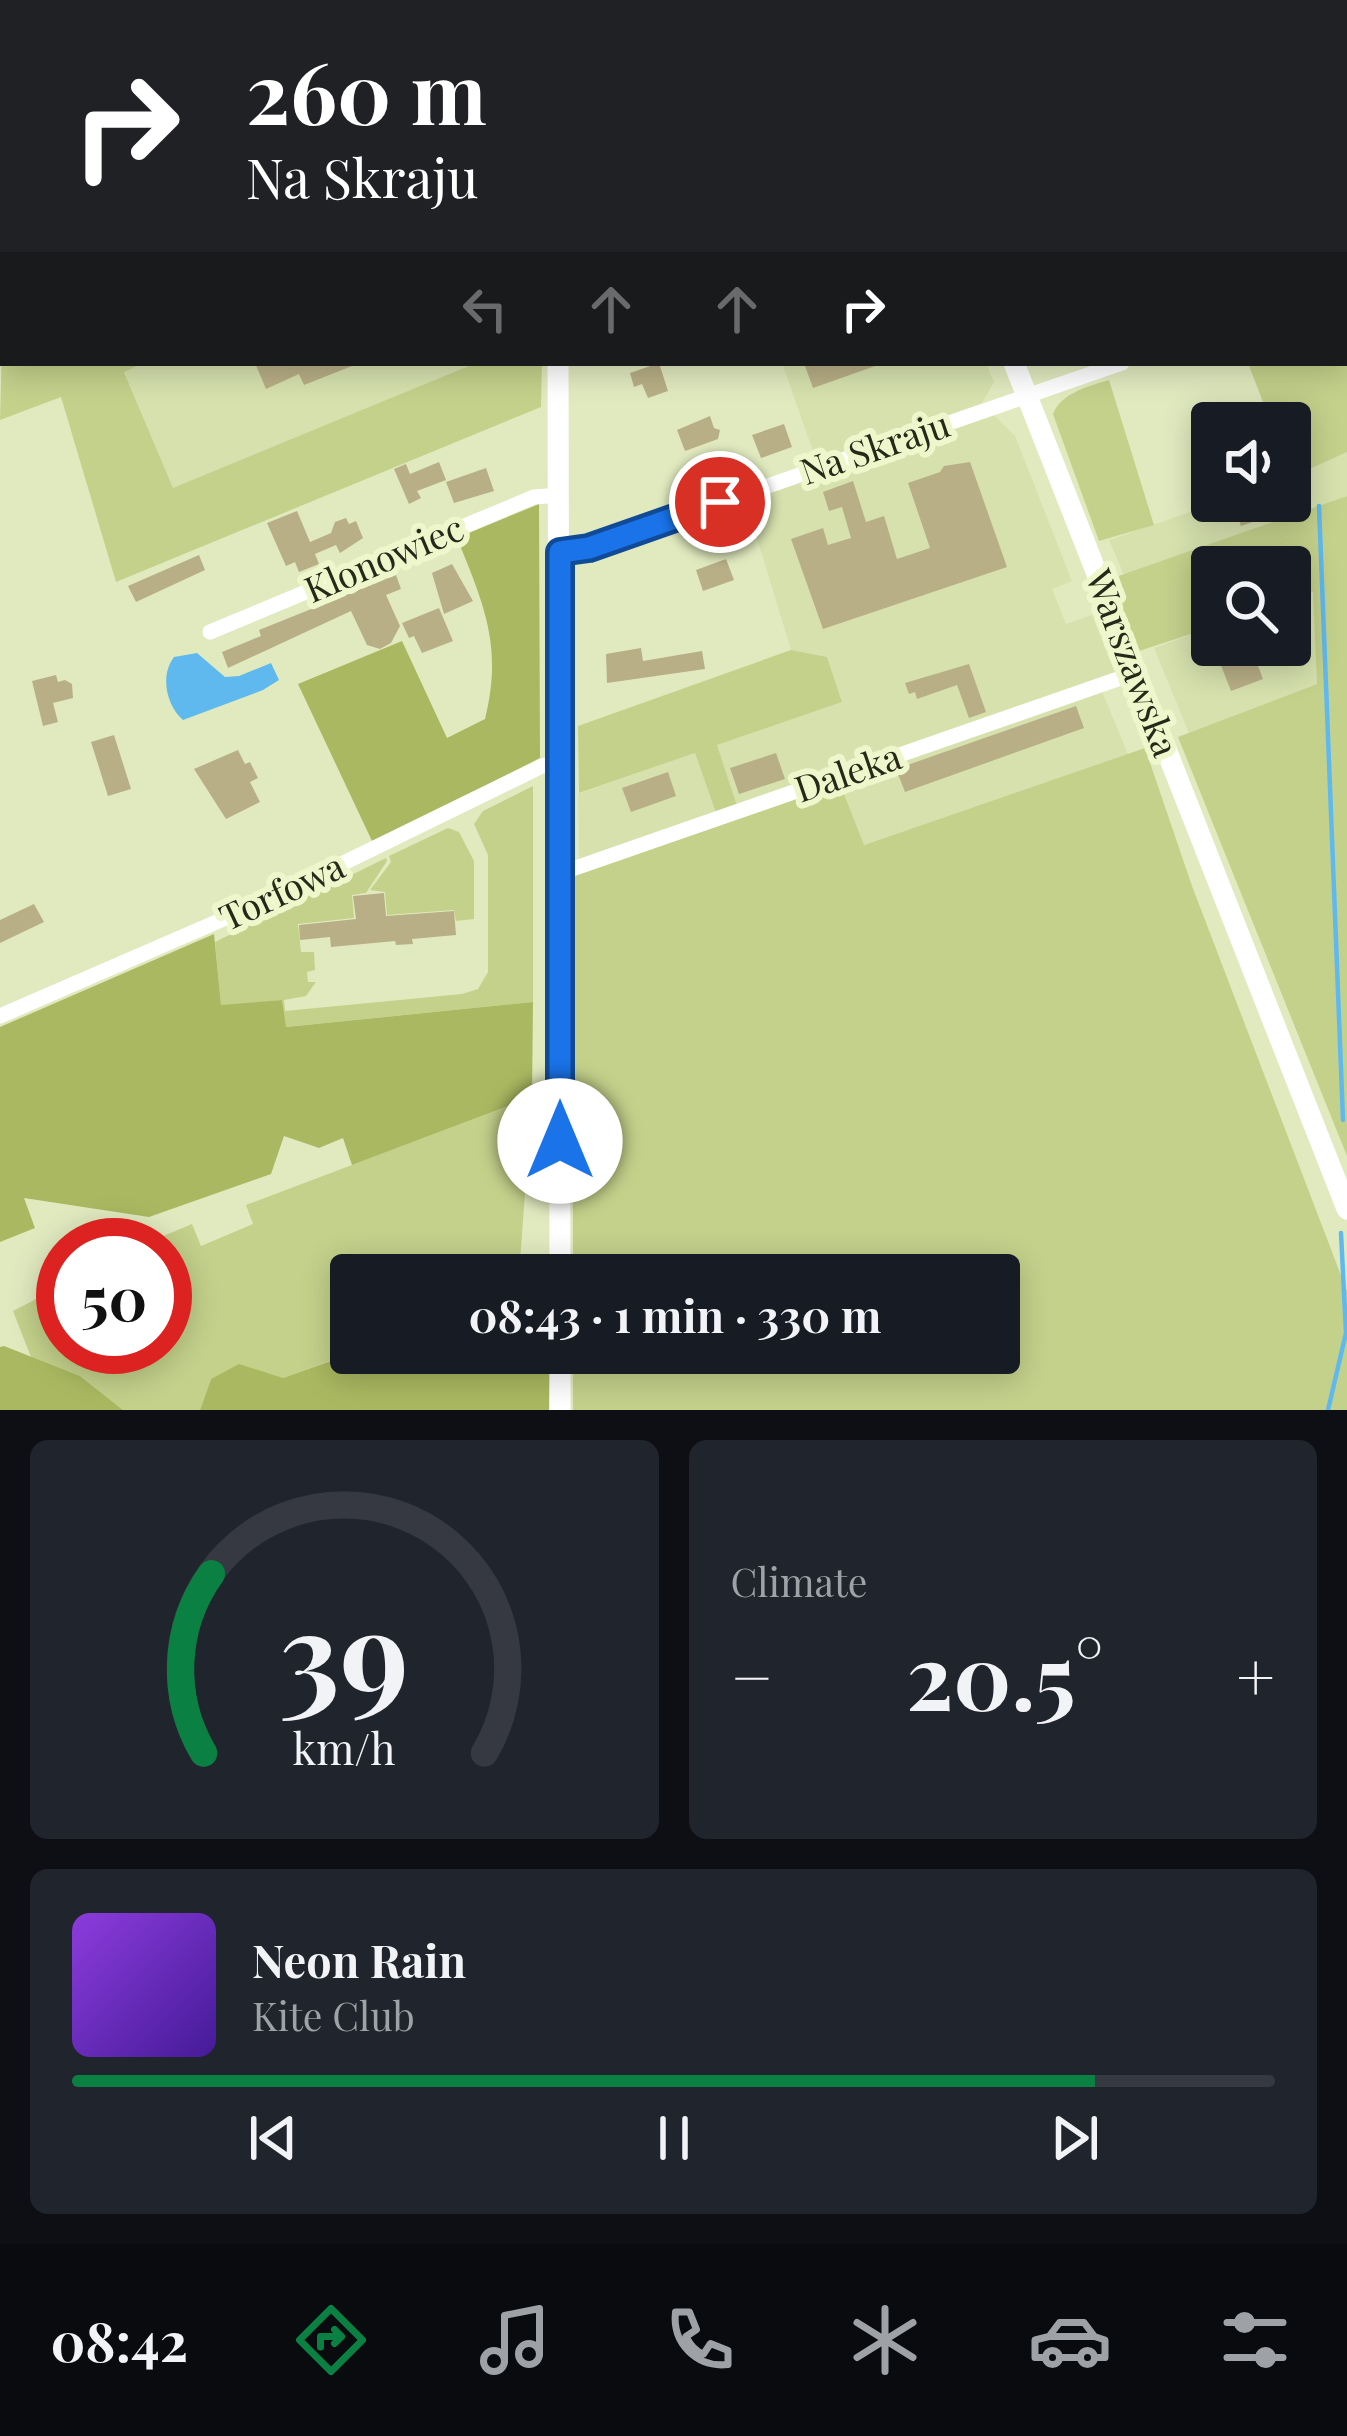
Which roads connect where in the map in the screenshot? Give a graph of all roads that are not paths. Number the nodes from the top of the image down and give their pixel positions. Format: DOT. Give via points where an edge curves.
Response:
graph roads {
  1 [pos="558,366"];
  2 [pos="1015,366"];
  3 [pos="1113,366"];
  4 [pos="1026,395"];
  5 [pos="560,495"];
  6 [pos="560,552"];
  7 [pos="210,632"];
  8 [pos="1136,673"];
  9 [pos="560,763"];
  10 [pos="561,873"];
  11 [pos="0,1016"];
  12 [pos="1347,1209"];
  13 [pos="560,1254"];
  14 [pos="560,1374"];
  15 [pos="560,1410"];
  1 -- 5 [label="main road"];
  2 -- 4 [label="main road, Warszawska"];
  3 -- 4 [label="street, Na Skraju"];
  4 -- 6 [label="street, Na Skraju"];
  4 -- 8 [label="main road, Warszawska"];
  5 -- 6 [label="main road"];
  5 -- 7 [label="street, Klonowiec" via="534,497"];
  6 -- 9 [label="main road"];
  8 -- 10 [label="street, Daleka"];
  8 -- 12 [label="main road, Warszawska"];
  9 -- 10 [label="main road"];
  9 -- 11 [label="street, Torfowa"];
  10 -- 13 [label="main road"];
  14 -- 15 [label="main road"];
}
